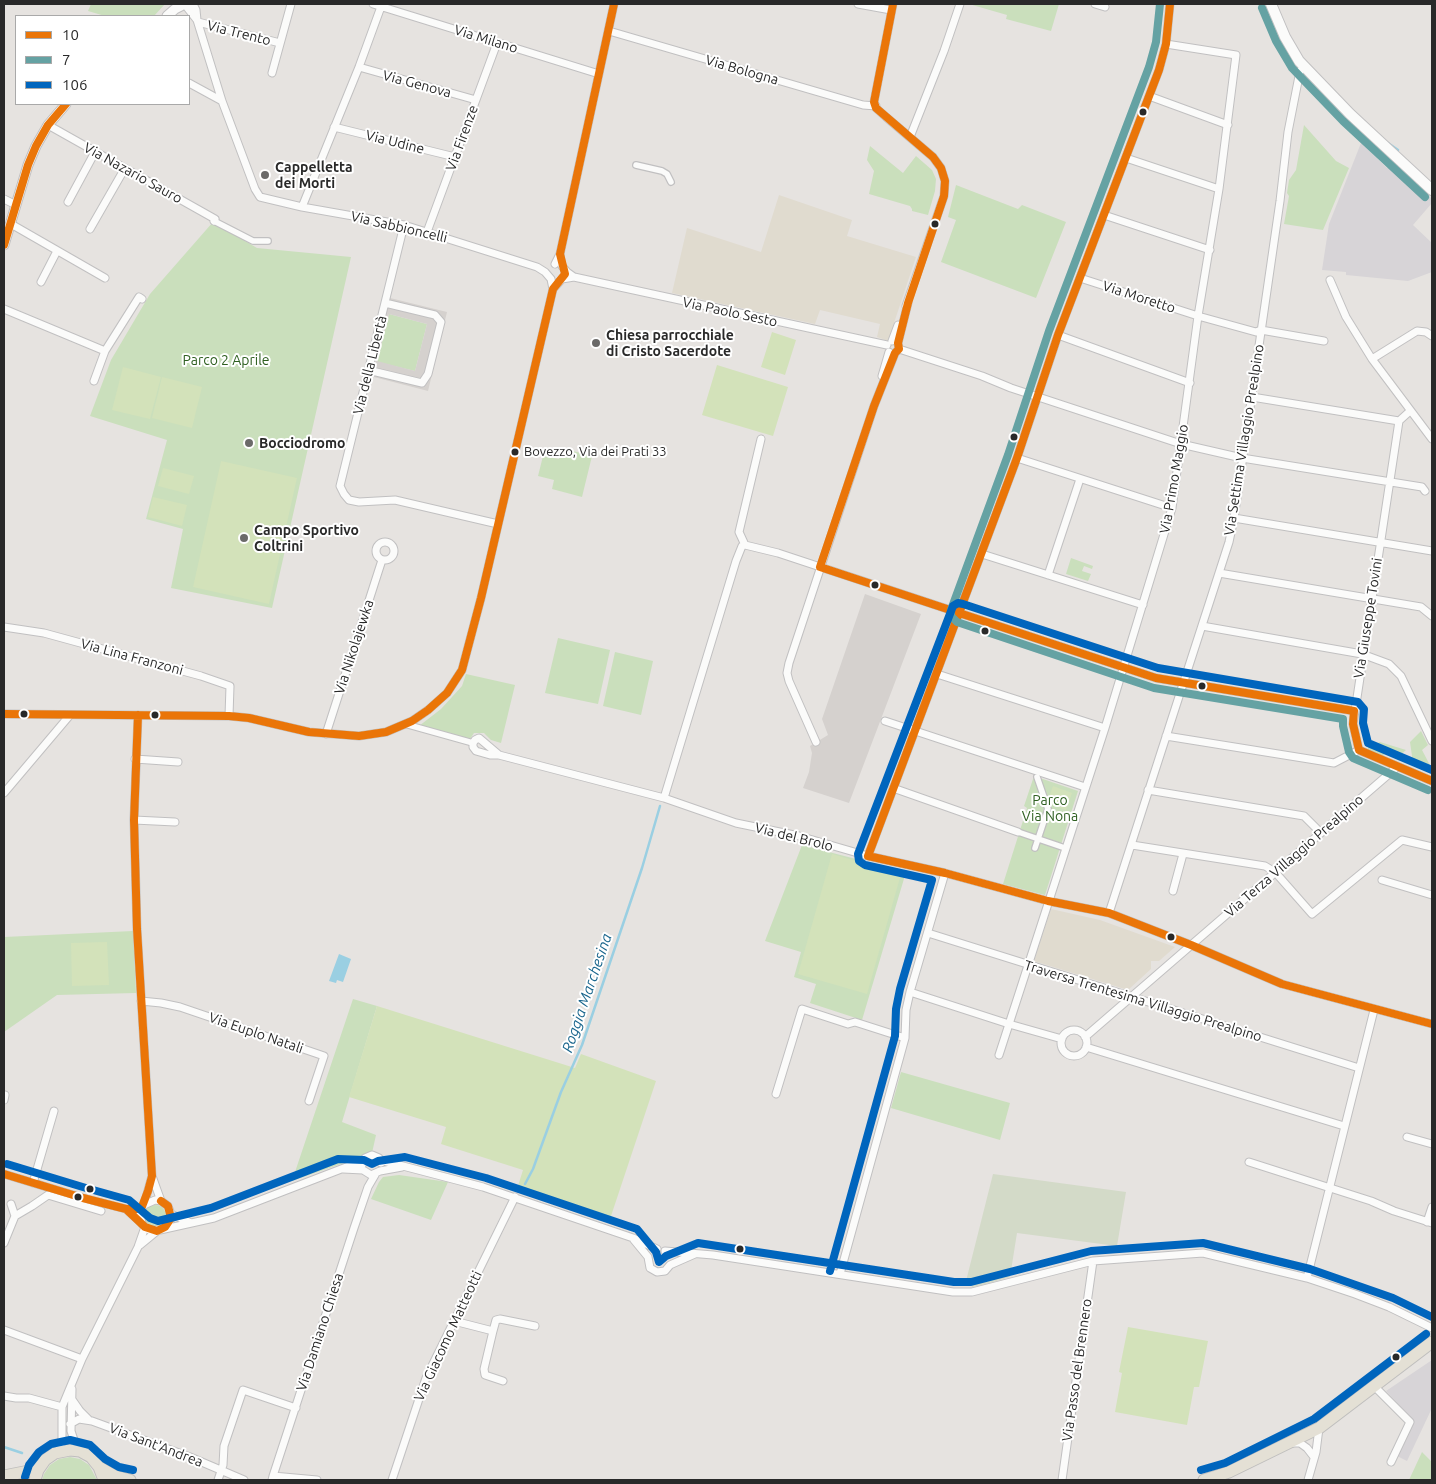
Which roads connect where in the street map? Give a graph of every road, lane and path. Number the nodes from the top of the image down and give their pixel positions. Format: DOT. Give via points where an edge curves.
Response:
graph roads {
  1 [pos="171,4"];
  2 [pos="185,4"];
  3 [pos="291,4"];
  4 [pos="373,4"];
  5 [pos="614,4"];
  6 [pos="858,4"];
  7 [pos="960,4"];
  8 [pos="1094,4"];
  9 [pos="1170,4"];
  10 [pos="1270,4"];
  11 [pos="382,5"];
  12 [pos="892,7"];
  13 [pos="1106,7"];
  14 [pos="164,15"];
  15 [pos="168,15"];
  16 [pos="197,21"];
  17 [pos="608,31"];
  18 [pos="280,43"];
  19 [pos="497,43"];
  20 [pos="1166,44"];
  21 [pos="359,68"];
  22 [pos="1302,69"];
  23 [pos="272,73"];
  24 [pos="599,74"];
  25 [pos="190,84"];
  26 [pos="1149,96"];
  27 [pos="476,100"];
  28 [pos="222,101"];
  29 [pos="65,105"];
  30 [pos="876,106"];
  31 [pos="48,125"];
  32 [pos="1228,125"];
  33 [pos="334,127"];
  34 [pos="910,137"];
  35 [pos="95,152"];
  36 [pos="455,157"];
  37 [pos="1126,158"];
  38 [pos="636,165"];
  39 [pos="124,168"];
  40 [pos="671,182"];
  41 [pos="1219,190"];
  42 [pos="1432,190"];
  43 [pos="4,199"];
  44 [pos="68,202"];
  45 [pos="16,205"];
  46 [pos="302,207"];
  47 [pos="1104,215"];
  48 [pos="214,221"];
  49 [pos="10,224"];
  50 [pos="404,225"];
  51 [pos="90,229"];
  52 [pos="428,232"];
  53 [pos="268,241"];
  54 [pos="4,245"];
  55 [pos="1210,250"];
  56 [pos="58,251"];
  57 [pos="558,266"];
  58 [pos="537,267"];
  59 [pos="574,277"];
  60 [pos="105,278"];
  61 [pos="555,278"];
  62 [pos="1080,278"];
  63 [pos="1330,280"];
  64 [pos="42,282"];
  65 [pos="142,299"];
  66 [pos="385,303"];
  67 [pos="4,309"];
  68 [pos="1198,316"];
  69 [pos="1261,330"];
  70 [pos="1058,335"];
  71 [pos="1432,336"];
  72 [pos="1324,341"];
  73 [pos="893,347"];
  74 [pos="105,351"];
  75 [pos="1372,359"];
  76 [pos="368,370"];
  77 [pos="94,381"];
  78 [pos="1190,383"];
  79 [pos="1252,396"];
  80 [pos="1037,397"];
  81 [pos="1410,411"];
  82 [pos="1399,421"];
  83 [pos="760,439"];
  84 [pos="1432,440"];
  85 [pos="1181,444"];
  86 [pos="1017,458"];
  87 [pos="1242,458"];
  88 [pos="1080,479"];
  89 [pos="1389,483"];
  90 [pos="1426,491"];
  91 [pos="1172,508"];
  92 [pos="1234,518"];
  93 [pos="498,524"];
  94 [pos="1380,543"];
  95 [pos="748,545"];
  96 [pos="1432,551"];
  97 [pos="982,554"];
  98 [pos="382,560"];
  99 [pos="820,567"];
  100 [pos="1219,573"];
  101 [pos="1048,575"];
  102 [pos="1371,599"];
  103 [pos="1143,605"];
  104 [pos="960,613"];
  105 [pos="1432,616"];
  106 [pos="1202,626"];
  107 [pos="4,627"];
  108 [pos="1362,654"];
  109 [pos="1123,666"];
  110 [pos="937,674"];
  111 [pos="1183,682"];
  112 [pos="1354,710"];
  113 [pos="4,714"];
  114 [pos="70,715"];
  115 [pos="138,716"];
  116 [pos="229,716"];
  117 [pos="885,721"];
  118 [pos="405,724"];
  119 [pos="1105,728"];
  120 [pos="915,732"];
  121 [pos="326,734"];
  122 [pos="1166,736"];
  123 [pos="1432,738"];
  124 [pos="816,742"];
  125 [pos="473,743"];
  126 [pos="1359,750"];
  127 [pos="499,755"];
  128 [pos="135,759"];
  129 [pos="178,762"];
  130 [pos="1397,767"];
  131 [pos="1037,777"];
  132 [pos="1432,781"];
  133 [pos="1085,787"];
  134 [pos="893,788"];
  135 [pos="1148,790"];
  136 [pos="4,793"];
  137 [pos="664,798"];
  138 [pos="134,820"];
  139 [pos="176,822"];
  140 [pos="1018,832"];
  141 [pos="1321,833"];
  142 [pos="1038,839"];
  143 [pos="1132,845"];
  144 [pos="1432,847"];
  145 [pos="1035,848"];
  146 [pos="1065,848"];
  147 [pos="1183,854"];
  148 [pos="868,856"];
  149 [pos="1275,872"];
  150 [pos="945,874"];
  151 [pos="1382,880"];
  152 [pos="1173,891"];
  153 [pos="1432,895"];
  154 [pos="1048,901"];
  155 [pos="1109,913"];
  156 [pos="928,933"];
  157 [pos="1191,945"];
  158 [pos="1027,964"];
  159 [pos="910,992"];
  160 [pos="1132,997"];
  161 [pos="141,1001"];
  162 [pos="1374,1010"];
  163 [pos="1009,1024"];
  164 [pos="1432,1024"];
  165 [pos="1085,1037"];
  166 [pos="905,1038"];
  167 [pos="1062,1039"];
  168 [pos="1086,1047"];
  169 [pos="999,1054"];
  170 [pos="1359,1068"];
  171 [pos="776,1094"];
  172 [pos="309,1100"];
  173 [pos="54,1111"];
  174 [pos="1344,1126"];
  175 [pos="1407,1136"];
  176 [pos="1432,1144"];
  177 [pos="380,1160"];
  178 [pos="362,1161"];
  179 [pos="1250,1162"];
  180 [pos="404,1167"];
  181 [pos="341,1169"];
  182 [pos="364,1172"];
  183 [pos="377,1173"];
  184 [pos="4,1174"];
  185 [pos="152,1176"];
  186 [pos="33,1183"];
  187 [pos="368,1188"];
  188 [pos="1330,1189"];
  189 [pos="515,1197"];
  190 [pos="161,1201"];
  191 [pos="11,1204"];
  192 [pos="142,1207"];
  193 [pos="1432,1207"];
  194 [pos="126,1209"];
  195 [pos="101,1211"];
  196 [pos="171,1214"];
  197 [pos="15,1216"];
  198 [pos="192,1223"];
  199 [pos="1430,1223"];
  200 [pos="144,1226"];
  201 [pos="160,1230"];
  202 [pos="632,1238"];
  203 [pos="4,1243"];
  204 [pos="138,1247"];
  205 [pos="657,1249"];
  206 [pos="665,1250"];
  207 [pos="697,1253"];
  208 [pos="648,1257"];
  209 [pos="1093,1260"];
  210 [pos="670,1265"];
  211 [pos="840,1274"];
  212 [pos="1306,1278"];
  213 [pos="454,1320"];
  214 [pos="535,1326"];
  215 [pos="1432,1328"];
  216 [pos="4,1330"];
  217 [pos="493,1331"];
  218 [pos="1432,1342"];
  219 [pos="82,1359"];
  220 [pos="73,1381"];
  221 [pos="503,1382"];
  222 [pos="1375,1387"];
  223 [pos="4,1396"];
  224 [pos="71,1398"];
  225 [pos="62,1407"];
  226 [pos="296,1408"];
  227 [pos="92,1421"];
  228 [pos="70,1424"];
  229 [pos="1319,1428"];
  230 [pos="1289,1442"];
  231 [pos="60,1451"];
  232 [pos="80,1451"];
  233 [pos="1314,1457"];
  234 [pos="1391,1462"];
  235 [pos="41,1465"];
  236 [pos="100,1466"];
  237 [pos="221,1470"];
  238 [pos="4,1476"];
  239 [pos="273,1478"];
  240 [pos="35,1480"];
  241 [pos="104,1480"];
  242 [pos="130,1480"];
  243 [pos="218,1480"];
  244 [pos="244,1480"];
  245 [pos="317,1480"];
  246 [pos="392,1480"];
  247 [pos="1062,1480"];
  248 [pos="1204,1480"];
  249 [pos="1308,1480"];
  1 -- 14 [label="street"];
  2 -- 15 [label="street"];
  2 -- 16 [label="street"];
  3 -- 18 [label="street, Via Trento"];
  4 -- 11 [label="street, Via Milano"];
  5 -- 17 [label="street"];
  6 -- 12 [label="street"];
  7 -- 34 [label="street"];
  8 -- 13 [label="street"];
  9 -- 20 [label="street"];
  10 -- 22 [label="main road"];
  11 -- 19 [label="street, Via Milano"];
  11 -- 21 [label="street"];
  12 -- 30 [label="street" via="874,98"];
  16 -- 18 [label="street, Via Trento"];
  16 -- 28 [label="street"];
  17 -- 24 [label="street"];
  17 -- 30 [label="street, Via Bologna" via="863,105"];
  18 -- 23 [label="street, Via Trento"];
  19 -- 24 [label="street, Via Milano"];
  19 -- 27 [label="street, Via Firenze"];
  20 -- 26 [label="street"];
  20 -- 32 [label="street, Via Primo Maggio" via="1236,55"];
  21 -- 27 [label="street, Via Genova"];
  21 -- 33 [label="street"];
  22 -- 42 [label="main road"];
  22 -- 69 [label="street, Via Settima Villaggio Prealpino" via="1288,132"];
  24 -- 57 [label="street"];
  25 -- 28 [label="street"];
  26 -- 32 [label="street"];
  26 -- 37 [label="street"];
  27 -- 36 [label="street, Via Firenze"];
  28 -- 46 [label="street, Via Sabbioncelli" via="260,197"];
  29 -- 31 [label="street"];
  30 -- 34 [label="street"];
  31 -- 35 [label="street, Via Nazario Sauro"];
  31 -- 45 [label="street" via="36,146"];
  32 -- 41 [label="street, Via Primo Maggio"];
  33 -- 36 [label="street, Via Udine"];
  33 -- 46 [label="street"];
  34 -- 73 [label="street" via="941,168 945,181 944,196"];
  35 -- 39 [label="street, Via Nazario Sauro"];
  35 -- 44 [label="street"];
  36 -- 52 [label="street, Via Firenze"];
  37 -- 41 [label="street"];
  37 -- 47 [label="street"];
  38 -- 40 [label="street" via="662,171"];
  39 -- 48 [label="street, Via Nazario Sauro"];
  39 -- 51 [label="street"];
  41 -- 55 [label="street, Via Primo Maggio"];
  43 -- 45 [label="street"];
  45 -- 49 [label="street"];
  46 -- 50 [label="street, Via Sabbioncelli"];
  47 -- 55 [label="street"];
  47 -- 62 [label="street"];
  48 -- 53 [label="street" via="253,241"];
  49 -- 54 [label="street"];
  49 -- 56 [label="street"];
  50 -- 52 [label="street, Via Sabbioncelli"];
  50 -- 66 [label="street, Via della Libertà"];
  52 -- 58 [label="street, Via Sabbioncelli"];
  55 -- 68 [label="street, Via Primo Maggio"];
  56 -- 60 [label="street"];
  56 -- 64 [label="street"];
  57 -- 58 [label="street, Via Sabbioncelli"];
  57 -- 59 [label="street, Via Paolo Sesto"];
  57 -- 61 [label="street" via="549,269"];
  57 -- 61 [label="street" via="565,274"];
  58 -- 61 [label="street, Via Sabbioncelli"];
  59 -- 61 [label="street, Via Paolo Sesto"];
  59 -- 73 [label="street, Via Paolo Sesto"];
  61 -- 93 [label="street"];
  62 -- 68 [label="street, Via Moretto"];
  62 -- 70 [label="street"];
  63 -- 75 [label="street" via="1346,317"];
  65 -- 74 [label="street" via="139,297"];
  66 -- 76 [label="street, Via della Libertà"];
  66 -- 76 [label="street" via="435,315 441,322 435,348 422,383"];
  67 -- 74 [label="street"];
  68 -- 69 [label="street" via="1256,332"];
  68 -- 78 [label="street, Via Primo Maggio"];
  69 -- 72 [label="street"];
  69 -- 79 [label="street, Via Settima Villaggio Prealpino"];
  70 -- 78 [label="street"];
  70 -- 80 [label="street"];
  71 -- 75 [label="street" via="1417,331"];
  73 -- 80 [label="street, Via Paolo Sesto"];
  73 -- 99 [label="street"];
  74 -- 77 [label="street"];
  75 -- 81 [label="street"];
  76 -- 93 [label="street, Via della Libertà" via="340,486 349,500 395,500"];
  78 -- 85 [label="street, Via Primo Maggio"];
  79 -- 82 [label="street"];
  79 -- 87 [label="street, Via Settima Villaggio Prealpino"];
  80 -- 85 [label="street, Via Paolo Sesto"];
  80 -- 86 [label="street"];
  81 -- 82 [label="street"];
  81 -- 84 [label="street"];
  82 -- 89 [label="street, Via Giuseppe Tovini"];
  83 -- 95 [label="street" via="739,532"];
  85 -- 87 [label="street, Via Paolo Sesto"];
  85 -- 91 [label="street, Via Primo Maggio"];
  86 -- 88 [label="street"];
  86 -- 97 [label="street"];
  87 -- 89 [label="street, Via Paolo Sesto"];
  87 -- 92 [label="street, Via Settima Villaggio Prealpino"];
  88 -- 91 [label="street"];
  88 -- 101 [label="street"];
  89 -- 90 [label="street, Via Paolo Sesto" via="1422,487"];
  89 -- 94 [label="street, Via Giuseppe Tovini"];
  91 -- 103 [label="street, Via Primo Maggio"];
  92 -- 94 [label="street"];
  92 -- 100 [label="street, Via Settima Villaggio Prealpino"];
  93 -- 118 [label="street" via="459,676 436,703"];
  94 -- 96 [label="street"];
  94 -- 102 [label="street, Via Giuseppe Tovini"];
  95 -- 99 [label="street"];
  95 -- 137 [label="street" via="742,546 736,561"];
  97 -- 101 [label="street"];
  97 -- 104 [label="street"];
  98 -- 121 [label="street, Via Nikolajewka"];
  99 -- 104 [label="street"];
  99 -- 124 [label="street" via="787,673"];
  100 -- 102 [label="street"];
  100 -- 106 [label="street, Via Settima Villaggio Prealpino"];
  101 -- 103 [label="street"];
  102 -- 105 [label="street" via="1421,607"];
  102 -- 108 [label="street, Via Giuseppe Tovini"];
  103 -- 109 [label="street, Via Primo Maggio"];
  104 -- 109 [label="street"];
  104 -- 110 [label="street"];
  106 -- 108 [label="street"];
  106 -- 111 [label="street, Via Settima Villaggio Prealpino"];
  107 -- 116 [label="street, Via Lina Franzoni" via="44,633 230,686"];
  108 -- 112 [label="street, Via Giuseppe Tovini"];
  108 -- 123 [label="street" via="1389,664 1401,676"];
  109 -- 111 [label="street" via="1156,678"];
  109 -- 119 [label="street, Via Primo Maggio"];
  110 -- 119 [label="street"];
  110 -- 120 [label="street"];
  111 -- 112 [label="street"];
  111 -- 122 [label="street, Via Settima Villaggio Prealpino"];
  112 -- 126 [label="street, Via Giuseppe Tovini" via="1352,724"];
  113 -- 114 [label="street"];
  114 -- 115 [label="street"];
  114 -- 136 [label="street"];
  115 -- 116 [label="street"];
  115 -- 128 [label="street"];
  116 -- 121 [label="street"];
  117 -- 120 [label="street"];
  118 -- 121 [label="street" via="373,735"];
  118 -- 125 [label="street, Via del Brolo"];
  119 -- 133 [label="street, Via Primo Maggio"];
  120 -- 133 [label="street"];
  120 -- 134 [label="street"];
  122 -- 126 [label="street" via="1334,763"];
  122 -- 135 [label="street, Via Settima Villaggio Prealpino"];
  125 -- 127 [label="street, Via del Brolo" via="476,752"];
  125 -- 127 [label="street, Via del Brolo" via="479,738"];
  126 -- 130 [label="street"];
  127 -- 137 [label="street, Via del Brolo"];
  128 -- 129 [label="street"];
  128 -- 138 [label="street"];
  130 -- 132 [label="street"];
  130 -- 141 [label="street, Via Terza Villaggio Prealpino"];
  131 -- 142 [label="street" via="1048,809"];
  133 -- 146 [label="street, Via Primo Maggio"];
  134 -- 140 [label="street"];
  134 -- 148 [label="street"];
  135 -- 141 [label="street" via="1304,816"];
  135 -- 143 [label="street, Via Settima Villaggio Prealpino"];
  137 -- 148 [label="street, Via del Brolo" via="736,823 799,836"];
  138 -- 139 [label="street"];
  138 -- 161 [label="street"];
  140 -- 142 [label="street"];
  141 -- 149 [label="street, Via Terza Villaggio Prealpino"];
  142 -- 145 [label="street"];
  142 -- 146 [label="street"];
  143 -- 147 [label="street"];
  143 -- 155 [label="street, Via Settima Villaggio Prealpino"];
  144 -- 149 [label="street" via="1402,840 1312,914"];
  146 -- 154 [label="street, Via Primo Maggio"];
  147 -- 149 [label="street" via="1265,866"];
  147 -- 152 [label="street"];
  148 -- 150 [label="street, Via del Brolo"];
  149 -- 157 [label="street, Via Terza Villaggio Prealpino"];
  150 -- 154 [label="street, Via del Brolo"];
  150 -- 156 [label="street"];
  151 -- 153 [label="street"];
  154 -- 155 [label="street, Via del Brolo"];
  154 -- 158 [label="street, Via Primo Maggio"];
  155 -- 157 [label="street, Via del Brolo"];
  156 -- 158 [label="street, Traversa Trentesima Villaggio Prealpino"];
  156 -- 159 [label="street"];
  157 -- 160 [label="street, Via Terza Villaggio Prealpino"];
  157 -- 162 [label="street, Via del Brolo" via="1282,984"];
  158 -- 160 [label="street, Traversa Trentesima Villaggio Prealpino"];
  158 -- 163 [label="street, Via Primo Maggio"];
  159 -- 163 [label="street"];
  159 -- 166 [label="street"];
  160 -- 165 [label="street, Via Terza Villaggio Prealpino"];
  160 -- 170 [label="street, Traversa Trentesima Villaggio Prealpino"];
  161 -- 172 [label="street, Via Euplo Natali" via="180,1007 324,1056"];
  161 -- 185 [label="street"];
  162 -- 164 [label="street, Via del Brolo"];
  162 -- 170 [label="street"];
  163 -- 167 [label="street"];
  163 -- 169 [label="street, Via Primo Maggio"];
  165 -- 167 [label="street" via="1074,1030"];
  165 -- 168 [label="street"];
  166 -- 171 [label="street" via="802,1009"];
  166 -- 211 [label="street"];
  167 -- 168 [label="street" via="1064,1051 1070,1055 1078,1055"];
  168 -- 174 [label="street"];
  170 -- 174 [label="street"];
  173 -- 186 [label="street"];
  174 -- 188 [label="street"];
  175 -- 176 [label="street"];
  177 -- 178 [label="street" via="372,1155"];
  177 -- 180 [label="street"];
  177 -- 183 [label="street" via="381,1167"];
  178 -- 181 [label="street"];
  178 -- 182 [label="street"];
  179 -- 188 [label="street"];
  180 -- 183 [label="street"];
  180 -- 189 [label="street"];
  181 -- 182 [label="street"];
  181 -- 198 [label="street" via="214,1218"];
  182 -- 183 [label="street"];
  182 -- 187 [label="street, Via Damiano Chiesa"];
  183 -- 187 [label="street, Via Damiano Chiesa"];
  184 -- 186 [label="street"];
  185 -- 190 [label="street"];
  185 -- 192 [label="street"];
  186 -- 194 [label="street"];
  187 -- 226 [label="street, Via Damiano Chiesa"];
  188 -- 199 [label="street"];
  188 -- 212 [label="street"];
  189 -- 202 [label="street"];
  189 -- 213 [label="street, Via Giacomo Matteotti"];
  190 -- 192 [label="street" via="155,1200"];
  190 -- 196 [label="street"];
  191 -- 197 [label="street"];
  192 -- 194 [label="street"];
  192 -- 200 [label="street" via="140,1217"];
  193 -- 199 [label="street"];
  194 -- 200 [label="street"];
  195 -- 197 [label="street" via="48,1195"];
  196 -- 198 [label="street"];
  196 -- 201 [label="street" via="170,1221"];
  197 -- 203 [label="street"];
  198 -- 201 [label="street"];
  200 -- 201 [label="street"];
  200 -- 204 [label="street"];
  201 -- 204 [label="street"];
  202 -- 205 [label="street"];
  202 -- 208 [label="street"];
  204 -- 219 [label="street"];
  205 -- 206 [label="street"];
  205 -- 208 [label="street"];
  206 -- 207 [label="street"];
  206 -- 210 [label="street" via="670,1255"];
  207 -- 210 [label="street"];
  207 -- 211 [label="street"];
  208 -- 210 [label="street" via="648,1264 654,1271 662,1272"];
  209 -- 211 [label="street" via="972,1292 952,1292"];
  209 -- 212 [label="street" via="1203,1253"];
  209 -- 247 [label="street, Via Passo del Brennero"];
  212 -- 215 [label="street" via="1389,1307"];
  213 -- 217 [label="street"];
  213 -- 246 [label="street, Via Giacomo Matteotti" via="422,1386"];
  214 -- 217 [label="street" via="500,1319 496,1320"];
  216 -- 219 [label="street"];
  217 -- 221 [label="street" via="485,1375"];
  218 -- 222 [label="main road"];
  219 -- 220 [label="street"];
  220 -- 224 [label="street"];
  220 -- 225 [label="street"];
  222 -- 229 [label="main road"];
  222 -- 234 [label="street" via="1410,1422"];
  223 -- 225 [label="street" via="29,1398"];
  224 -- 227 [label="street, Via Sant'Andrea"];
  224 -- 228 [label="street"];
  225 -- 231 [label="street"];
  226 -- 237 [label="street" via="243,1390 224,1446"];
  226 -- 239 [label="street, Via Damiano Chiesa"];
  227 -- 228 [label="street, Via Sant'Andrea" via="79,1419"];
  227 -- 237 [label="street, Via Sant'Andrea"];
  228 -- 232 [label="street" via="72,1439"];
  229 -- 230 [label="main road"];
  229 -- 233 [label="street"];
  230 -- 233 [label="street" via="1300,1443"];
  230 -- 248 [label="main road" via="1229,1472"];
  231 -- 232 [label="main road"];
  231 -- 235 [label="main road"];
  232 -- 236 [label="main road"];
  233 -- 249 [label="street"];
  235 -- 238 [label="main road"];
  235 -- 240 [label="main road"];
  236 -- 241 [label="main road"];
  236 -- 242 [label="main road" via="115,1476"];
  237 -- 243 [label="street, Via Sant'Andrea"];
  237 -- 244 [label="street, Via Sant'Andrea"];
  239 -- 245 [label="street"];
}
